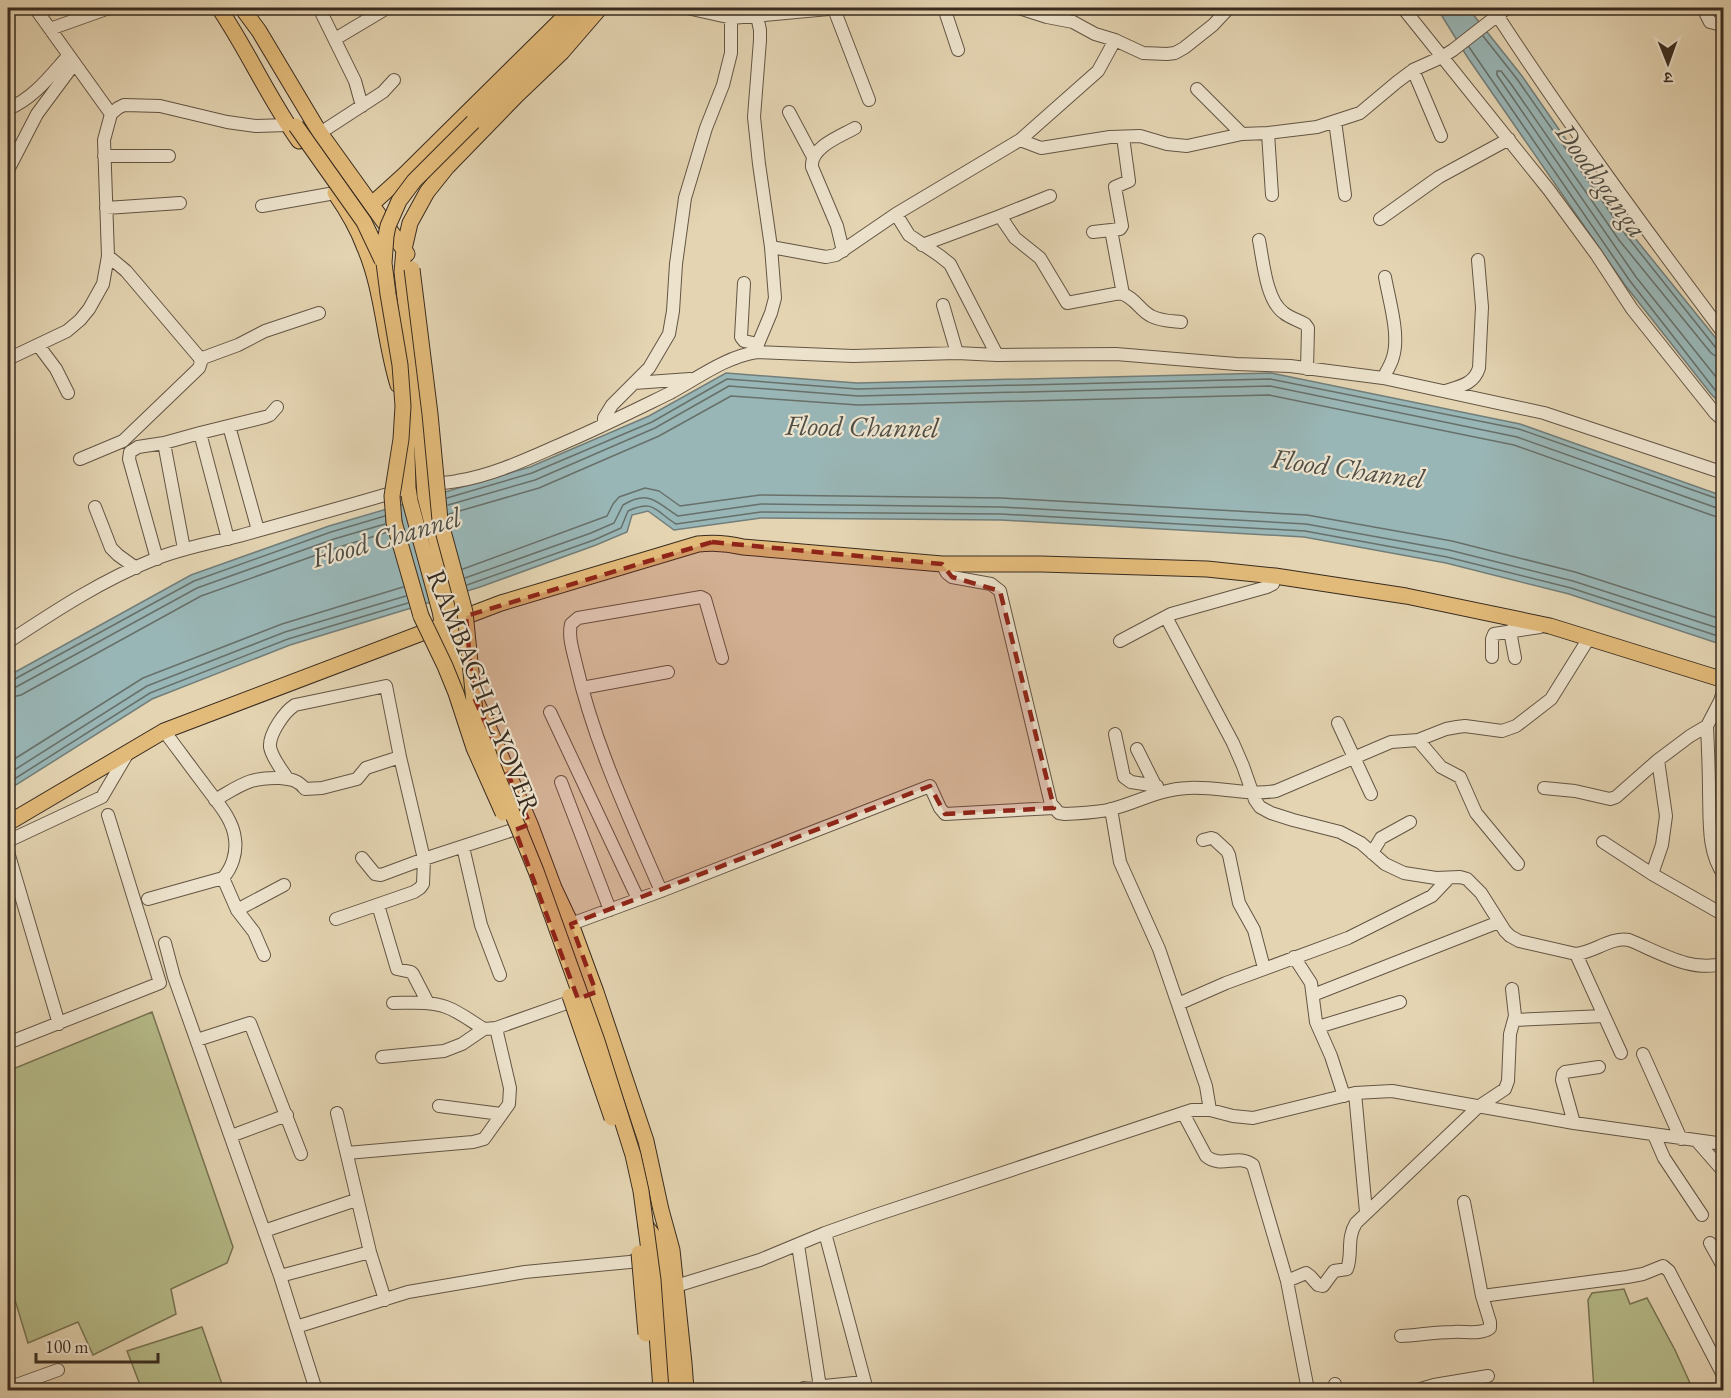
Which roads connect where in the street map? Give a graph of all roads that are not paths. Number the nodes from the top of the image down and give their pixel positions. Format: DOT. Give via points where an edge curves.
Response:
graph roads {
  1 [pos="35,8"];
  2 [pos="109,8"];
  3 [pos="219,8"];
  4 [pos="242,8"];
  5 [pos="319,8"];
  6 [pos="387,8"];
  7 [pos="573,8"];
  8 [pos="687,8"];
  9 [pos="837,8"];
  10 [pos="944,8"];
  11 [pos="1019,8"];
  12 [pos="1229,8"];
  13 [pos="1402,8"];
  14 [pos="1702,8"];
  15 [pos="593,9"];
  16 [pos="1497,12"];
  17 [pos="731,13"];
  18 [pos="756,16"];
  19 [pos="1724,22"];
  20 [pos="50,29"];
  21 [pos="335,39"];
  22 [pos="1114,40"];
  23 [pos="958,50"];
  24 [pos="1442,57"];
  25 [pos="71,60"];
  26 [pos="535,62"];
  27 [pos="1413,70"];
  28 [pos="394,80"];
  29 [pos="1197,89"];
  30 [pos="869,100"];
  31 [pos="362,106"];
  32 [pos="8,109"];
  33 [pos="789,112"];
  34 [pos="111,114"];
  35 [pos="1335,121"];
  36 [pos="292,125"];
  37 [pos="855,128"];
  38 [pos="320,133"];
  39 [pos="1268,133"];
  40 [pos="1242,134"];
  41 [pos="1441,136"];
  42 [pos="1123,137"];
  43 [pos="1509,139"];
  44 [pos="1020,140"];
  45 [pos="104,156"];
  46 [pos="169,156"];
  47 [pos="813,158"];
  48 [pos="343,165"];
  49 [pos="8,170"];
  50 [pos="326,179"];
  51 [pos="335,193"];
  52 [pos="1272,195"];
  53 [pos="1345,195"];
  54 [pos="1050,196"];
  55 [pos="180,203"];
  56 [pos="262,206"];
  57 [pos="373,206"];
  58 [pos="106,208"];
  59 [pos="896,214"];
  60 [pos="1000,216"];
  61 [pos="1380,219"];
  62 [pos="1111,230"];
  63 [pos="1094,232"];
  64 [pos="1259,240"];
  65 [pos="922,245"];
  66 [pos="771,247"];
  67 [pos="404,249"];
  68 [pos="843,251"];
  69 [pos="108,256"];
  70 [pos="1478,260"];
  71 [pos="384,263"];
  72 [pos="1385,277"];
  73 [pos="744,284"];
  74 [pos="1123,294"];
  75 [pos="944,305"];
  76 [pos="319,313"];
  77 [pos="1181,322"];
  78 [pos="1724,334"];
  79 [pos="38,345"];
  80 [pos="757,348"];
  81 [pos="957,353"];
  82 [pos="997,355"];
  83 [pos="8,359"];
  84 [pos="200,359"];
  85 [pos="1307,369"];
  86 [pos="1383,378"];
  87 [pos="694,379"];
  88 [pos="634,383"];
  89 [pos="1444,391"];
  90 [pos="68,393"];
  91 [pos="277,407"];
  92 [pos="1724,421"];
  93 [pos="604,425"];
  94 [pos="229,426"];
  95 [pos="200,433"];
  96 [pos="164,443"];
  97 [pos="80,459"];
  98 [pos="1724,473"];
  99 [pos="417,492"];
  100 [pos="95,507"];
  101 [pos="258,530"];
  102 [pos="228,539"];
  103 [pos="184,549"];
  104 [pos="157,559"];
  105 [pos="942,564"];
  106 [pos="136,568"];
  107 [pos="1275,576"];
  108 [pos="448,615"];
  109 [pos="1166,617"];
  110 [pos="1550,626"];
  111 [pos="1510,631"];
  112 [pos="1589,638"];
  113 [pos="1120,640"];
  114 [pos="8,642"];
  115 [pos="1492,657"];
  116 [pos="722,658"];
  117 [pos="1515,658"];
  118 [pos="668,672"];
  119 [pos="1724,680"];
  120 [pos="582,688"];
  121 [pos="1724,689"];
  122 [pos="550,712"];
  123 [pos="1338,723"];
  124 [pos="1707,726"];
  125 [pos="164,731"];
  126 [pos="1115,734"];
  127 [pos="1418,740"];
  128 [pos="1137,748"];
  129 [pos="130,749"];
  130 [pos="400,757"];
  131 [pos="1354,757"];
  132 [pos="1658,760"];
  133 [pos="287,778"];
  134 [pos="561,782"];
  135 [pos="1544,788"];
  136 [pos="1158,789"];
  137 [pos="1253,793"];
  138 [pos="1371,794"];
  139 [pos="215,800"];
  140 [pos="1053,808"];
  141 [pos="1111,809"];
  142 [pos="108,815"];
  143 [pos="1410,822"];
  144 [pos="8,823"];
  145 [pos="530,824"];
  146 [pos="515,830"];
  147 [pos="1203,840"];
  148 [pos="8,842"];
  149 [pos="1603,842"];
  150 [pos="463,847"];
  151 [pos="8,852"];
  152 [pos="1372,853"];
  153 [pos="362,858"];
  154 [pos="424,859"];
  155 [pos="1518,864"];
  156 [pos="1652,874"];
  157 [pos="1724,875"];
  158 [pos="223,878"];
  159 [pos="1449,878"];
  160 [pos="284,885"];
  161 [pos="661,891"];
  162 [pos="148,899"];
  163 [pos="638,899"];
  164 [pos="378,905"];
  165 [pos="237,910"];
  166 [pos="610,910"];
  167 [pos="1724,915"];
  168 [pos="336,919"];
  169 [pos="1499,922"];
  170 [pos="571,924"];
  171 [pos="165,943"];
  172 [pos="1576,954"];
  173 [pos="264,955"];
  174 [pos="1294,957"];
  175 [pos="1724,963"];
  176 [pos="1264,968"];
  177 [pos="500,975"];
  178 [pos="1512,989"];
  179 [pos="596,992"];
  180 [pos="1314,995"];
  181 [pos="578,999"];
  182 [pos="1400,1002"];
  183 [pos="393,1003"];
  184 [pos="428,1003"];
  185 [pos="1179,1004"];
  186 [pos="1604,1016"];
  187 [pos="1515,1020"];
  188 [pos="59,1024"];
  189 [pos="1318,1027"];
  190 [pos="490,1029"];
  191 [pos="197,1040"];
  192 [pos="8,1043"];
  193 [pos="1621,1053"];
  194 [pos="1643,1054"];
  195 [pos="382,1057"];
  196 [pos="1599,1066"];
  197 [pos="1350,1094"];
  198 [pos="439,1106"];
  199 [pos="1478,1107"];
  200 [pos="1210,1110"];
  201 [pos="337,1113"];
  202 [pos="1183,1113"];
  203 [pos="286,1114"];
  204 [pos="501,1114"];
  205 [pos="1574,1123"];
  206 [pos="1654,1135"];
  207 [pos="231,1136"];
  208 [pos="1681,1139"];
  209 [pos="1696,1140"];
  210 [pos="1724,1144"];
  211 [pos="347,1153"];
  212 [pos="301,1154"];
  213 [pos="1724,1172"];
  214 [pos="356,1200"];
  215 [pos="1464,1202"];
  216 [pos="1366,1212"];
  217 [pos="1701,1215"];
  218 [pos="646,1226"];
  219 [pos="264,1231"];
  220 [pos="825,1233"];
  221 [pos="1710,1243"];
  222 [pos="798,1245"];
  223 [pos="370,1252"];
  224 [pos="640,1261"];
  225 [pos="1724,1268"];
  226 [pos="280,1276"];
  227 [pos="1287,1281"];
  228 [pos="676,1286"];
  229 [pos="1482,1296"];
  230 [pos="385,1300"];
  231 [pos="296,1327"];
  232 [pos="1401,1336"];
  233 [pos="58,1370"];
  234 [pos="1488,1376"];
  235 [pos="1724,1377"];
  236 [pos="1724,1384"];
  237 [pos="26,1386"];
  238 [pos="865,1386"];
  239 [pos="820,1387"];
  240 [pos="8,1388"];
  241 [pos="804,1388"];
  242 [pos="316,1390"];
  243 [pos="651,1390"];
  244 [pos="656,1390"];
  245 [pos="661,1390"];
  246 [pos="675,1390"];
  247 [pos="686,1390"];
  248 [pos="1308,1390"];
  249 [pos="1417,1390"];
  250 [pos="1718,1390"];
  1 -- 20 [label="street"];
  2 -- 20 [label="street"];
  3 -- 36 [label="main road" via="246,38"];
  4 -- 38 [label="main road, RAMBAGH FLYOVER"];
  5 -- 21 [label="street"];
  6 -- 21 [label="street"];
  7 -- 57 [label="main road"];
  8 -- 17 [label="street"];
  9 -- 18 [label="street"];
  9 -- 30 [label="street"];
  10 -- 23 [label="street"];
  11 -- 22 [label="street" via="1072,22"];
  12 -- 22 [label="street" via="1175,53 1143,53"];
  13 -- 24 [label="street"];
  14 -- 19 [label="street" via="1710,22"];
  15 -- 26 [label="main road, RAMBAGH FLYOVER"];
  15 -- 67 [label="main road" via="562,51 427,192 410,223"];
  16 -- 24 [label="street"];
  16 -- 78 [label="street" via="1545,88"];
  17 -- 18 [label="street"];
  17 -- 88 [label="street" via="731,53 685,198 669,334 649,368"];
  18 -- 66 [label="street" via="760,40 754,117"];
  20 -- 25 [label="street"];
  21 -- 31 [label="street"];
  22 -- 44 [label="street" via="1098,71"];
  24 -- 27 [label="street"];
  24 -- 43 [label="street"];
  25 -- 32 [label="street" via="28,99"];
  25 -- 34 [label="street"];
  25 -- 49 [label="street"];
  26 -- 57 [label="main road" via="525,60 389,198"];
  26 -- 71 [label="main road, RAMBAGH FLYOVER, bridge" via="406,191 388,225"];
  27 -- 35 [label="street" via="1360,113"];
  27 -- 41 [label="street"];
  28 -- 31 [label="street"];
  29 -- 40 [label="street"];
  31 -- 38 [label="street"];
  33 -- 47 [label="street"];
  34 -- 36 [label="street" via="124,105 160,106 227,122"];
  34 -- 45 [label="street"];
  35 -- 39 [label="street"];
  35 -- 53 [label="street"];
  36 -- 50 [label="main road"];
  36 -- 71 [label="main road, bridge" via="364,222"];
  37 -- 47 [label="street" via="823,147"];
  38 -- 48 [label="main road, RAMBAGH FLYOVER"];
  39 -- 40 [label="street"];
  39 -- 52 [label="street"];
  40 -- 42 [label="street" via="1187,146 1140,136"];
  42 -- 44 [label="street" via="1041,148"];
  42 -- 62 [label="street" via="1129,181 1115,188 1122,226"];
  43 -- 61 [label="street" via="1439,177"];
  43 -- 92 [label="street" via="1596,254 1632,309"];
  44 -- 59 [label="street"];
  45 -- 46 [label="street"];
  45 -- 58 [label="street"];
  47 -- 68 [label="street" via="812,166"];
  48 -- 50 [label="main road"];
  48 -- 57 [label="main road, RAMBAGH FLYOVER"];
  50 -- 51 [label="main road"];
  51 -- 56 [label="street"];
  51 -- 99 [label="main road" via="365,246 374,275 401,394"];
  54 -- 60 [label="street"];
  55 -- 58 [label="street"];
  57 -- 67 [label="main road, RAMBAGH FLYOVER"];
  58 -- 69 [label="street"];
  59 -- 65 [label="street" via="909,236"];
  59 -- 68 [label="street"];
  60 -- 65 [label="street"];
  60 -- 74 [label="street" via="1015,238 1040,258 1067,303"];
  62 -- 63 [label="street"];
  62 -- 74 [label="street"];
  64 -- 85 [label="street" via="1274,303 1282,313 1308,328"];
  65 -- 82 [label="street" via="950,264"];
  66 -- 68 [label="street" via="826,257"];
  66 -- 80 [label="street" via="774,304"];
  67 -- 99 [label="main road" via="402,272 422,448"];
  67 -- 218 [label="main road, RAMBAGH FLYOVER, bridge" via="411,260 440,520 465,612 475,712 612,1086 633,1155"];
  69 -- 79 [label="street" via="104,284 80,320"];
  69 -- 84 [label="street" via="126,271"];
  70 -- 89 [label="street" via="1482,307 1479,368 1472,381"];
  71 -- 224 [label="main road, RAMBAGH FLYOVER, bridge" via="403,406 392,496 394,522 421,616 446,666 474,748 535,893 612,1119 632,1195"];
  72 -- 86 [label="street" via="1395,347"];
  73 -- 80 [label="street" via="741,337"];
  74 -- 77 [label="street" via="1152,317"];
  75 -- 81 [label="street"];
  76 -- 84 [label="street"];
  79 -- 83 [label="street"];
  79 -- 90 [label="street"];
  80 -- 81 [label="street" via="853,356"];
  80 -- 87 [label="street"];
  81 -- 82 [label="street"];
  82 -- 85 [label="street" via="1116,354"];
  84 -- 97 [label="street" via="199,368 129,436"];
  85 -- 86 [label="street"];
  86 -- 89 [label="street"];
  87 -- 88 [label="street"];
  87 -- 93 [label="street"];
  88 -- 93 [label="street" via="612,405"];
  89 -- 98 [label="street" via="1544,413"];
  91 -- 94 [label="street" via="270,415"];
  93 -- 99 [label="street" via="498,470"];
  94 -- 95 [label="street"];
  94 -- 101 [label="street"];
  95 -- 96 [label="street"];
  95 -- 102 [label="street"];
  96 -- 103 [label="street"];
  96 -- 104 [label="street" via="138,447 129,455"];
  99 -- 101 [label="street"];
  99 -- 108 [label="main road"];
  100 -- 106 [label="street" via="111,548"];
  101 -- 102 [label="street"];
  102 -- 103 [label="street"];
  103 -- 104 [label="street"];
  104 -- 106 [label="street"];
  105 -- 107 [label="main road" via="1196,569"];
  105 -- 108 [label="main road" via="712,542"];
  105 -- 140 [label="street" via="952,577 991,584 1000,591"];
  106 -- 114 [label="street" via="71,602"];
  107 -- 109 [label="street" via="1273,584 1267,587"];
  107 -- 110 [label="main road" via="1406,596"];
  108 -- 125 [label="main road"];
  108 -- 145 [label="main road" via="471,691"];
  108 -- 146 [label="main road" via="447,648 488,767"];
  109 -- 113 [label="street"];
  109 -- 137 [label="street" via="1233,743"];
  110 -- 111 [label="street"];
  110 -- 112 [label="main road"];
  111 -- 115 [label="street" via="1492,635"];
  111 -- 117 [label="street"];
  112 -- 119 [label="main road"];
  112 -- 127 [label="street" via="1551,699 1516,726 1502,731 1451,727"];
  116 -- 120 [label="street" via="705,599 701,597 578,618 570,630"];
  118 -- 120 [label="street"];
  120 -- 161 [label="street" via="606,761"];
  121 -- 124 [label="street"];
  122 -- 163 [label="street"];
  123 -- 131 [label="street"];
  124 -- 132 [label="street"];
  124 -- 157 [label="street" via="1710,828 1717,866"];
  125 -- 129 [label="main road"];
  125 -- 139 [label="street"];
  126 -- 136 [label="street" via="1124,777"];
  127 -- 131 [label="street" via="1386,743"];
  127 -- 155 [label="street" via="1441,767 1460,777 1476,813"];
  128 -- 136 [label="street"];
  129 -- 144 [label="main road"];
  129 -- 148 [label="street" via="102,798"];
  130 -- 133 [label="street" via="366,768 357,779 322,788 305,789"];
  130 -- 133 [label="street" via="386,686 295,705 288,710 270,747"];
  130 -- 154 [label="street"];
  131 -- 137 [label="street" via="1276,791"];
  131 -- 138 [label="street"];
  132 -- 135 [label="street" via="1612,798"];
  132 -- 156 [label="street" via="1666,816"];
  133 -- 139 [label="street" via="253,779"];
  134 -- 166 [label="street"];
  136 -- 137 [label="street" via="1188,787"];
  136 -- 141 [label="street"];
  137 -- 152 [label="street" via="1263,810 1340,832"];
  139 -- 158 [label="street" via="235,838 231,866"];
  140 -- 141 [label="street" via="1065,814"];
  140 -- 161 [label="street" via="945,814 930,786"];
  141 -- 185 [label="street" via="1120,862"];
  142 -- 188 [label="street" via="160,983"];
  143 -- 152 [label="street" via="1381,838"];
  145 -- 146 [label="street"];
  145 -- 170 [label="main road"];
  146 -- 150 [label="street"];
  146 -- 181 [label="main road"];
  147 -- 176 [label="street" via="1212,838 1227,851 1239,903 1254,930"];
  149 -- 156 [label="street"];
  150 -- 154 [label="street"];
  150 -- 177 [label="street" via="482,924"];
  151 -- 188 [label="street"];
  152 -- 159 [label="street" via="1404,873"];
  153 -- 154 [label="street" via="378,876"];
  154 -- 164 [label="street" via="420,888"];
  156 -- 167 [label="street"];
  158 -- 162 [label="street"];
  158 -- 165 [label="street"];
  159 -- 169 [label="street" via="1460,877 1474,884"];
  159 -- 174 [label="street" via="1431,896 1348,938"];
  160 -- 165 [label="street"];
  161 -- 163 [label="street"];
  163 -- 166 [label="street"];
  164 -- 168 [label="street"];
  164 -- 184 [label="street" via="397,969 413,974"];
  165 -- 173 [label="street" via="254,932"];
  166 -- 170 [label="street"];
  169 -- 172 [label="street" via="1519,941"];
  169 -- 180 [label="street"];
  170 -- 179 [label="main road"];
  171 -- 191 [label="street"];
  172 -- 175 [label="street" via="1622,939 1693,965"];
  172 -- 186 [label="street"];
  174 -- 176 [label="street"];
  174 -- 180 [label="street"];
  176 -- 185 [label="street"];
  178 -- 187 [label="street"];
  179 -- 181 [label="street"];
  179 -- 228 [label="main road" via="646,1141 672,1250"];
  180 -- 189 [label="street"];
  181 -- 190 [label="street"];
  181 -- 244 [label="main road" via="629,1161 648,1280"];
  182 -- 189 [label="street"];
  183 -- 184 [label="street"];
  184 -- 190 [label="street" via="448,1008"];
  185 -- 200 [label="street"];
  186 -- 187 [label="street"];
  186 -- 193 [label="street"];
  187 -- 199 [label="street" via="1510,1034 1507,1085 1502,1093"];
  188 -- 192 [label="street"];
  189 -- 197 [label="street"];
  190 -- 195 [label="street" via="444,1051"];
  190 -- 204 [label="street" via="511,1093"];
  191 -- 203 [label="street" via="250,1023"];
  191 -- 207 [label="street"];
  194 -- 208 [label="street"];
  196 -- 205 [label="street" via="1563,1074"];
  197 -- 199 [label="street" via="1392,1091"];
  197 -- 200 [label="street" via="1253,1118"];
  197 -- 216 [label="street"];
  198 -- 204 [label="street"];
  199 -- 205 [label="street"];
  199 -- 216 [label="street"];
  200 -- 202 [label="street"];
  201 -- 211 [label="street"];
  202 -- 220 [label="street"];
  202 -- 227 [label="street" via="1211,1160 1239,1159 1253,1165"];
  203 -- 207 [label="street"];
  203 -- 212 [label="street"];
  204 -- 211 [label="street" via="479,1141"];
  205 -- 206 [label="street"];
  206 -- 208 [label="street"];
  206 -- 217 [label="street" via="1664,1158"];
  207 -- 219 [label="street"];
  208 -- 209 [label="street"];
  209 -- 210 [label="street"];
  209 -- 213 [label="street"];
  211 -- 214 [label="street"];
  214 -- 219 [label="street"];
  214 -- 223 [label="street"];
  215 -- 229 [label="street"];
  216 -- 227 [label="street" via="1352,1229 1347,1269 1334,1271 1323,1286 1306,1273"];
  218 -- 245 [label="main road, RAMBAGH FLYOVER, bridge"];
  218 -- 246 [label="main road" via="654,1237 659,1259"];
  219 -- 226 [label="street"];
  220 -- 222 [label="street"];
  220 -- 238 [label="street"];
  221 -- 225 [label="street"];
  222 -- 228 [label="street"];
  222 -- 239 [label="street"];
  223 -- 226 [label="street"];
  223 -- 230 [label="street"];
  224 -- 230 [label="street" via="464,1281"];
  224 -- 243 [label="main road, RAMBAGH FLYOVER, bridge"];
  226 -- 231 [label="street"];
  227 -- 248 [label="street"];
  228 -- 247 [label="main road"];
  229 -- 232 [label="street" via="1490,1322 1487,1330"];
  229 -- 235 [label="street" via="1627,1277 1663,1266"];
  230 -- 231 [label="street"];
  231 -- 242 [label="street"];
  233 -- 237 [label="street"];
  234 -- 249 [label="street"];
  236 -- 250 [label="street"];
  237 -- 240 [label="street"];
  238 -- 239 [label="street"];
  239 -- 241 [label="street"];
}
